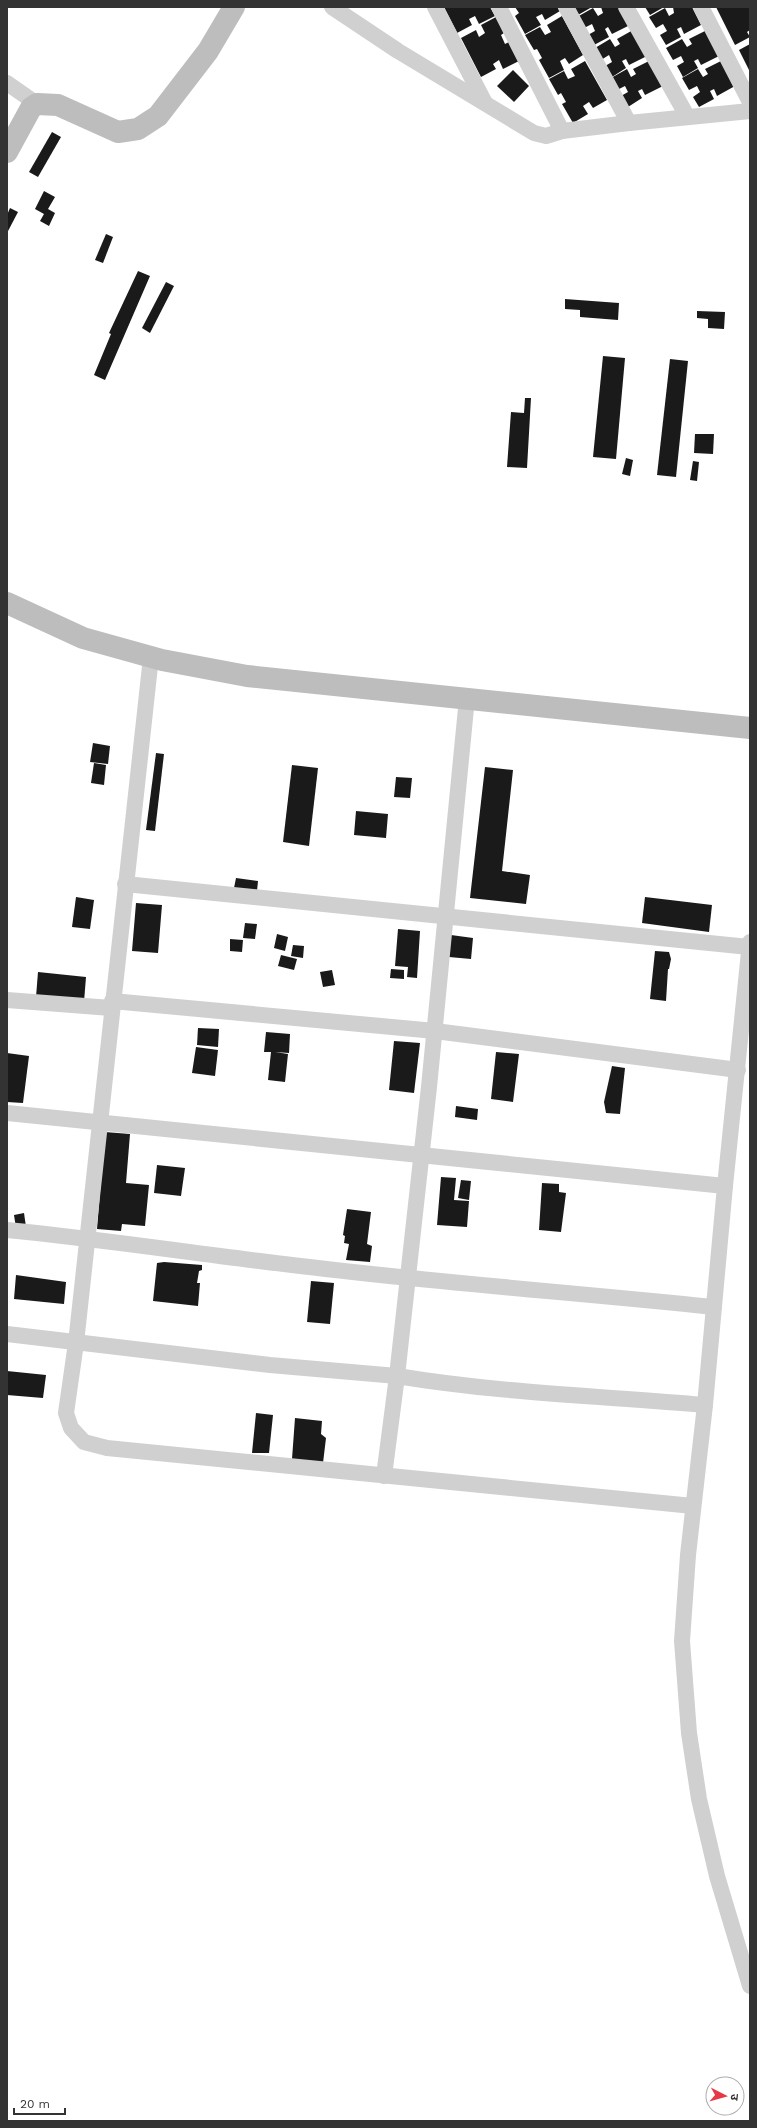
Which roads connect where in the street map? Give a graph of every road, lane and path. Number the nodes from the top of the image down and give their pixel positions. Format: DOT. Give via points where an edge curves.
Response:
graph roads {
  1 [pos="234,7"];
  2 [pos="332,7"];
  3 [pos="435,7"];
  4 [pos="499,7"];
  5 [pos="566,7"];
  6 [pos="626,7"];
  7 [pos="701,7"];
  8 [pos="7,83"];
  9 [pos="750,102"];
  10 [pos="485,103"];
  11 [pos="37,104"];
  12 [pos="750,111"];
  13 [pos="687,116"];
  14 [pos="629,123"];
  15 [pos="562,131"];
  16 [pos="7,152"];
  17 [pos="7,603"];
  18 [pos="151,657"];
  19 [pos="467,698"];
  20 [pos="750,728"];
  21 [pos="126,884"];
  22 [pos="446,916"];
  23 [pos="750,944"];
  24 [pos="7,1000"];
  25 [pos="112,1005"];
  26 [pos="435,1031"];
  27 [pos="738,1070"];
  28 [pos="7,1113"];
  29 [pos="98,1122"];
  30 [pos="421,1156"];
  31 [pos="725,1186"];
  32 [pos="7,1230"];
  33 [pos="87,1238"];
  34 [pos="408,1278"];
  35 [pos="714,1307"];
  36 [pos="7,1334"];
  37 [pos="76,1343"];
  38 [pos="397,1376"];
  39 [pos="706,1405"];
  40 [pos="384,1476"];
  41 [pos="693,1506"];
  42 [pos="750,1986"];
  1 -- 11 [label="main road" via="208,51 158,116 138,129 118,132 58,105"];
  2 -- 10 [label="street" via="398,51"];
  3 -- 10 [label="street"];
  4 -- 15 [label="street"];
  5 -- 14 [label="street"];
  6 -- 13 [label="street"];
  7 -- 9 [label="street"];
  8 -- 11 [label="street"];
  10 -- 15 [label="street" via="534,133 546,136"];
  11 -- 16 [label="main road" via="31,108"];
  12 -- 13 [label="street"];
  13 -- 14 [label="street"];
  14 -- 15 [label="street"];
  17 -- 18 [label="main road" via="83,638"];
  18 -- 19 [label="main road" via="247,676"];
  18 -- 21 [label="street"];
  19 -- 20 [label="main road"];
  19 -- 22 [label="street"];
  21 -- 22 [label="street"];
  21 -- 25 [label="street"];
  22 -- 23 [label="street"];
  22 -- 26 [label="street"];
  23 -- 27 [label="street"];
  24 -- 25 [label="street"];
  25 -- 26 [label="street"];
  25 -- 29 [label="street"];
  26 -- 27 [label="street"];
  26 -- 30 [label="street"];
  27 -- 31 [label="street"];
  28 -- 29 [label="street"];
  29 -- 30 [label="street"];
  29 -- 33 [label="street"];
  30 -- 31 [label="street"];
  30 -- 34 [label="street"];
  31 -- 35 [label="street"];
  32 -- 33 [label="street"];
  33 -- 34 [label="street"];
  33 -- 37 [label="street"];
  34 -- 35 [label="street"];
  34 -- 38 [label="street"];
  35 -- 39 [label="street"];
  36 -- 37 [label="street"];
  37 -- 38 [label="street" via="270,1365"];
  37 -- 40 [label="street" via="66,1413 71,1428 84,1442 107,1448"];
  38 -- 39 [label="street" via="431,1382 569,1395"];
  38 -- 40 [label="street"];
  39 -- 41 [label="street"];
  40 -- 41 [label="street"];
  41 -- 42 [label="street" via="682,1641 689,1733 699,1800 715,1869"];
}
